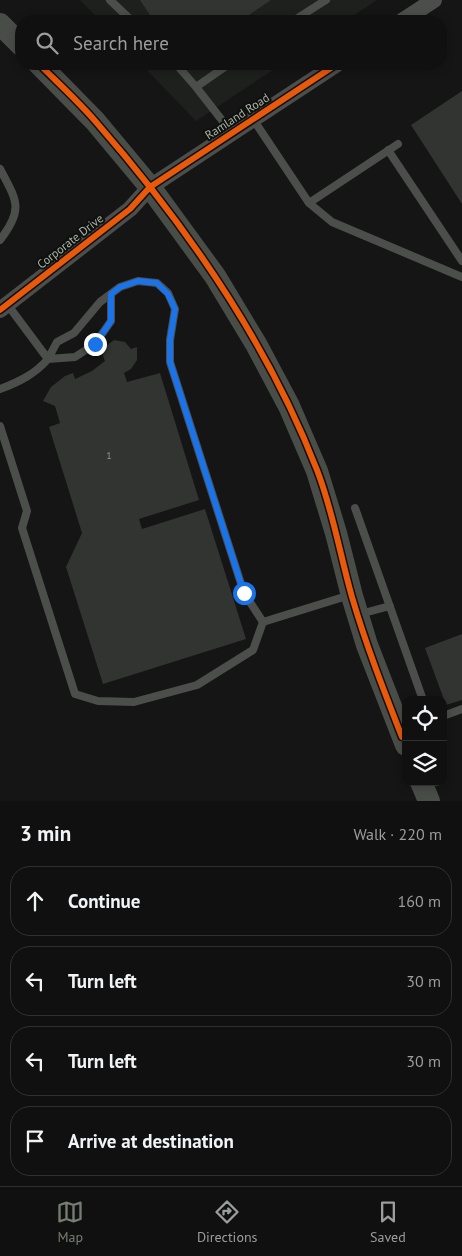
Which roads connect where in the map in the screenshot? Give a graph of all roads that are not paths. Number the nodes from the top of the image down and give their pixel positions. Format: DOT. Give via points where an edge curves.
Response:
graph roads {
  1 [pos="110,0"];
  2 [pos="326,0"];
  3 [pos="434,0"];
  4 [pos="126,15"];
  5 [pos="302,15"];
  6 [pos="411,15"];
  7 [pos="0,24"];
  8 [pos="15,39"];
  9 [pos="45,70"];
  10 [pos="181,70"];
  11 [pos="221,70"];
  12 [pos="328,70"];
  13 [pos="196,87"];
  14 [pos="253,119"];
  15 [pos="232,133"];
  16 [pos="398,144"];
  17 [pos="388,150"];
  18 [pos="0,169"];
  19 [pos="150,187"];
  20 [pos="309,203"];
  21 [pos="0,240"];
  22 [pos="462,261"];
  23 [pos="462,276"];
  24 [pos="111,294"];
  25 [pos="4,307"];
  26 [pos="48,358"];
  27 [pos="0,389"];
  28 [pos="0,426"];
  29 [pos="355,508"];
  30 [pos="355,605"];
  31 [pos="390,606"];
  32 [pos="263,622"];
  33 [pos="422,696"];
  34 [pos="462,709"];
  35 [pos="447,715"];
  36 [pos="402,732"];
  37 [pos="423,786"];
  38 [pos="429,801"];
  1 -- 4 [label="lane"];
  2 -- 5 [label="lane"];
  3 -- 6 [label="street"];
  7 -- 8 [label="street"];
  9 -- 19 [label="street" via="95,121"];
  10 -- 13 [label="lane"];
  11 -- 13 [label="lane"];
  12 -- 14 [label="street, Ramland Road"];
  13 -- 15 [label="lane"];
  14 -- 15 [label="street, Ramland Road"];
  14 -- 20 [label="lane"];
  15 -- 19 [label="street, Ramland Road"];
  16 -- 17 [label="lane"];
  17 -- 20 [label="lane"];
  17 -- 22 [label="lane"];
  18 -- 21 [label="lane" via="15,197 16,210 10,227"];
  19 -- 25 [label="street, Corporate Drive" via="130,209"];
  19 -- 30 [label="street" via="215,276 289,406 318,471"];
  20 -- 23 [label="lane" via="332,222"];
  24 -- 26 [label="lane" via="74,333 57,342"];
  24 -- 26 [label="lane" via="111,321 95,344 75,357"];
  24 -- 32 [label="lane" via="138,281 157,283 168,294 175,309 170,362 244,593"];
  25 -- 26 [label="lane"];
  26 -- 27 [label="lane" via="40,368 18,383"];
  28 -- 32 [label="lane" via="27,511 22,528 75,694 98,701 134,702 197,685 253,650"];
  29 -- 31 [label="lane"];
  30 -- 31 [label="lane"];
  30 -- 32 [label="lane"];
  30 -- 36 [label="street" via="367,645"];
  31 -- 33 [label="lane"];
  34 -- 35 [label="lane"];
  37 -- 38 [label="street"];
}
